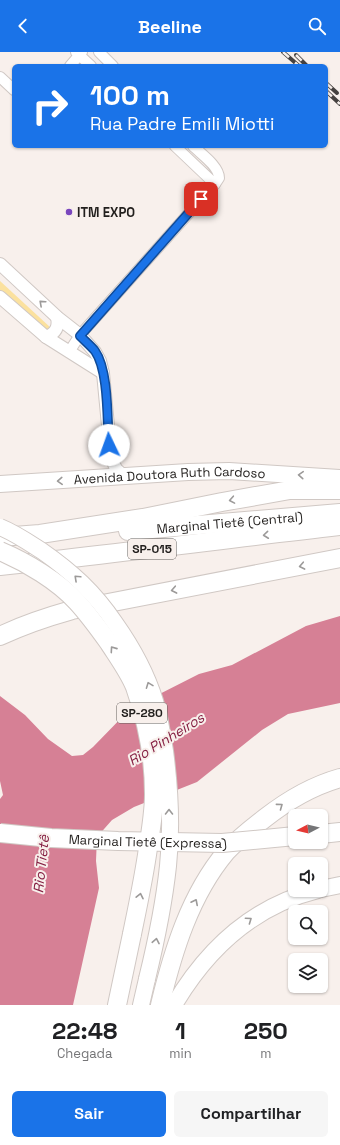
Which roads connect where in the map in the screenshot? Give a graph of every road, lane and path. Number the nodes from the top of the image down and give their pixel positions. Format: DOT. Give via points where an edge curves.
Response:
graph roads {
  1 [pos="99,52"];
  2 [pos="79,53"];
  3 [pos="71,64"];
  4 [pos="89,64"];
  5 [pos="111,64"];
  6 [pos="0,77"];
  7 [pos="12,88"];
  8 [pos="177,148"];
  9 [pos="195,148"];
  10 [pos="215,184"];
  11 [pos="0,264"];
  12 [pos="0,297"];
  13 [pos="57,317"];
  14 [pos="46,336"];
  15 [pos="80,336"];
  16 [pos="68,352"];
  17 [pos="103,373"];
  18 [pos="109,445"];
  19 [pos="125,477"];
  20 [pos="340,478"];
  21 [pos="96,479"];
  22 [pos="0,484"];
  23 [pos="340,490"];
  24 [pos="340,513"];
  25 [pos="340,526"];
  26 [pos="0,527"];
  27 [pos="0,537"];
  28 [pos="0,544"];
  29 [pos="0,551"];
  30 [pos="340,558"];
  31 [pos="0,566"];
  32 [pos="0,636"];
  33 [pos="340,778"];
  34 [pos="340,832"];
  35 [pos="0,833"];
  36 [pos="328,833"];
  37 [pos="288,837"];
  38 [pos="340,885"];
  39 [pos="328,888"];
  40 [pos="299,897"];
  41 [pos="117,1005"];
  42 [pos="141,1005"];
  43 [pos="160,1005"];
  44 [pos="174,1005"];
  1 -- 5 [label="street"];
  2 -- 3 [label="street"];
  2 -- 4 [label="street"];
  6 -- 7 [label="street"];
  8 -- 10 [label="street"];
  9 -- 10 [label="street" via="218,172 219,177"];
  10 -- 15 [label="street"];
  13 -- 11 [label="street, one-way"];
  12 -- 14 [label="street"];
  13 -- 14 [label="street" via="57,328 51,335"];
  13 -- 15 [label="street"];
  14 -- 16 [label="street"];
  15 -- 16 [label="street"];
  15 -- 17 [label="street" via="95,352"];
  16 -- 17 [label="street"];
  17 -- 18 [label="street"];
  18 -- 19 [label="street" via="113,464"];
  18 -- 21 [label="street" via="105,469"];
  20 -- 19 [label="highway, Avenida Doutora Ruth Cardoso, one-way" via="229,471"];
  19 -- 21 [label="highway, Avenida Doutora Ruth Cardoso"];
  21 -- 22 [label="highway, Avenida Doutora Ruth Cardoso, one-way"];
  23 -- 27 [label="highway, one-way" via="290,490 135,519 40,534"];
  24 -- 28 [label="highway, Marginal Tietê (Central)"];
  25 -- 31 [label="highway, SP-015, one-way"];
  42 -- 26 [label="highway, one-way, bridge" via="156,942 168,865 169,782 155,701 133,649 88,588 66,568 21,537"];
  41 -- 29 [label="highway, SP-280, one-way, bridge" via="149,845 154,795 153,764 147,733 134,686 118,656 96,625 77,602 50,579"];
  30 -- 32 [label="highway, one-way" via="72,610 39,619"];
  43 -- 33 [label="highway, one-way" via="180,936 193,905 226,852 282,804 303,792"];
  34 -- 36 [label="highway"];
  35 -- 37 [label="highway, Marginal Tietê (Expressa), bridge" via="111,841 222,843"];
  38 -- 39 [label="highway"];
  44 -- 40 [label="highway, one-way" via="208,957 237,929 259,914"];
}
